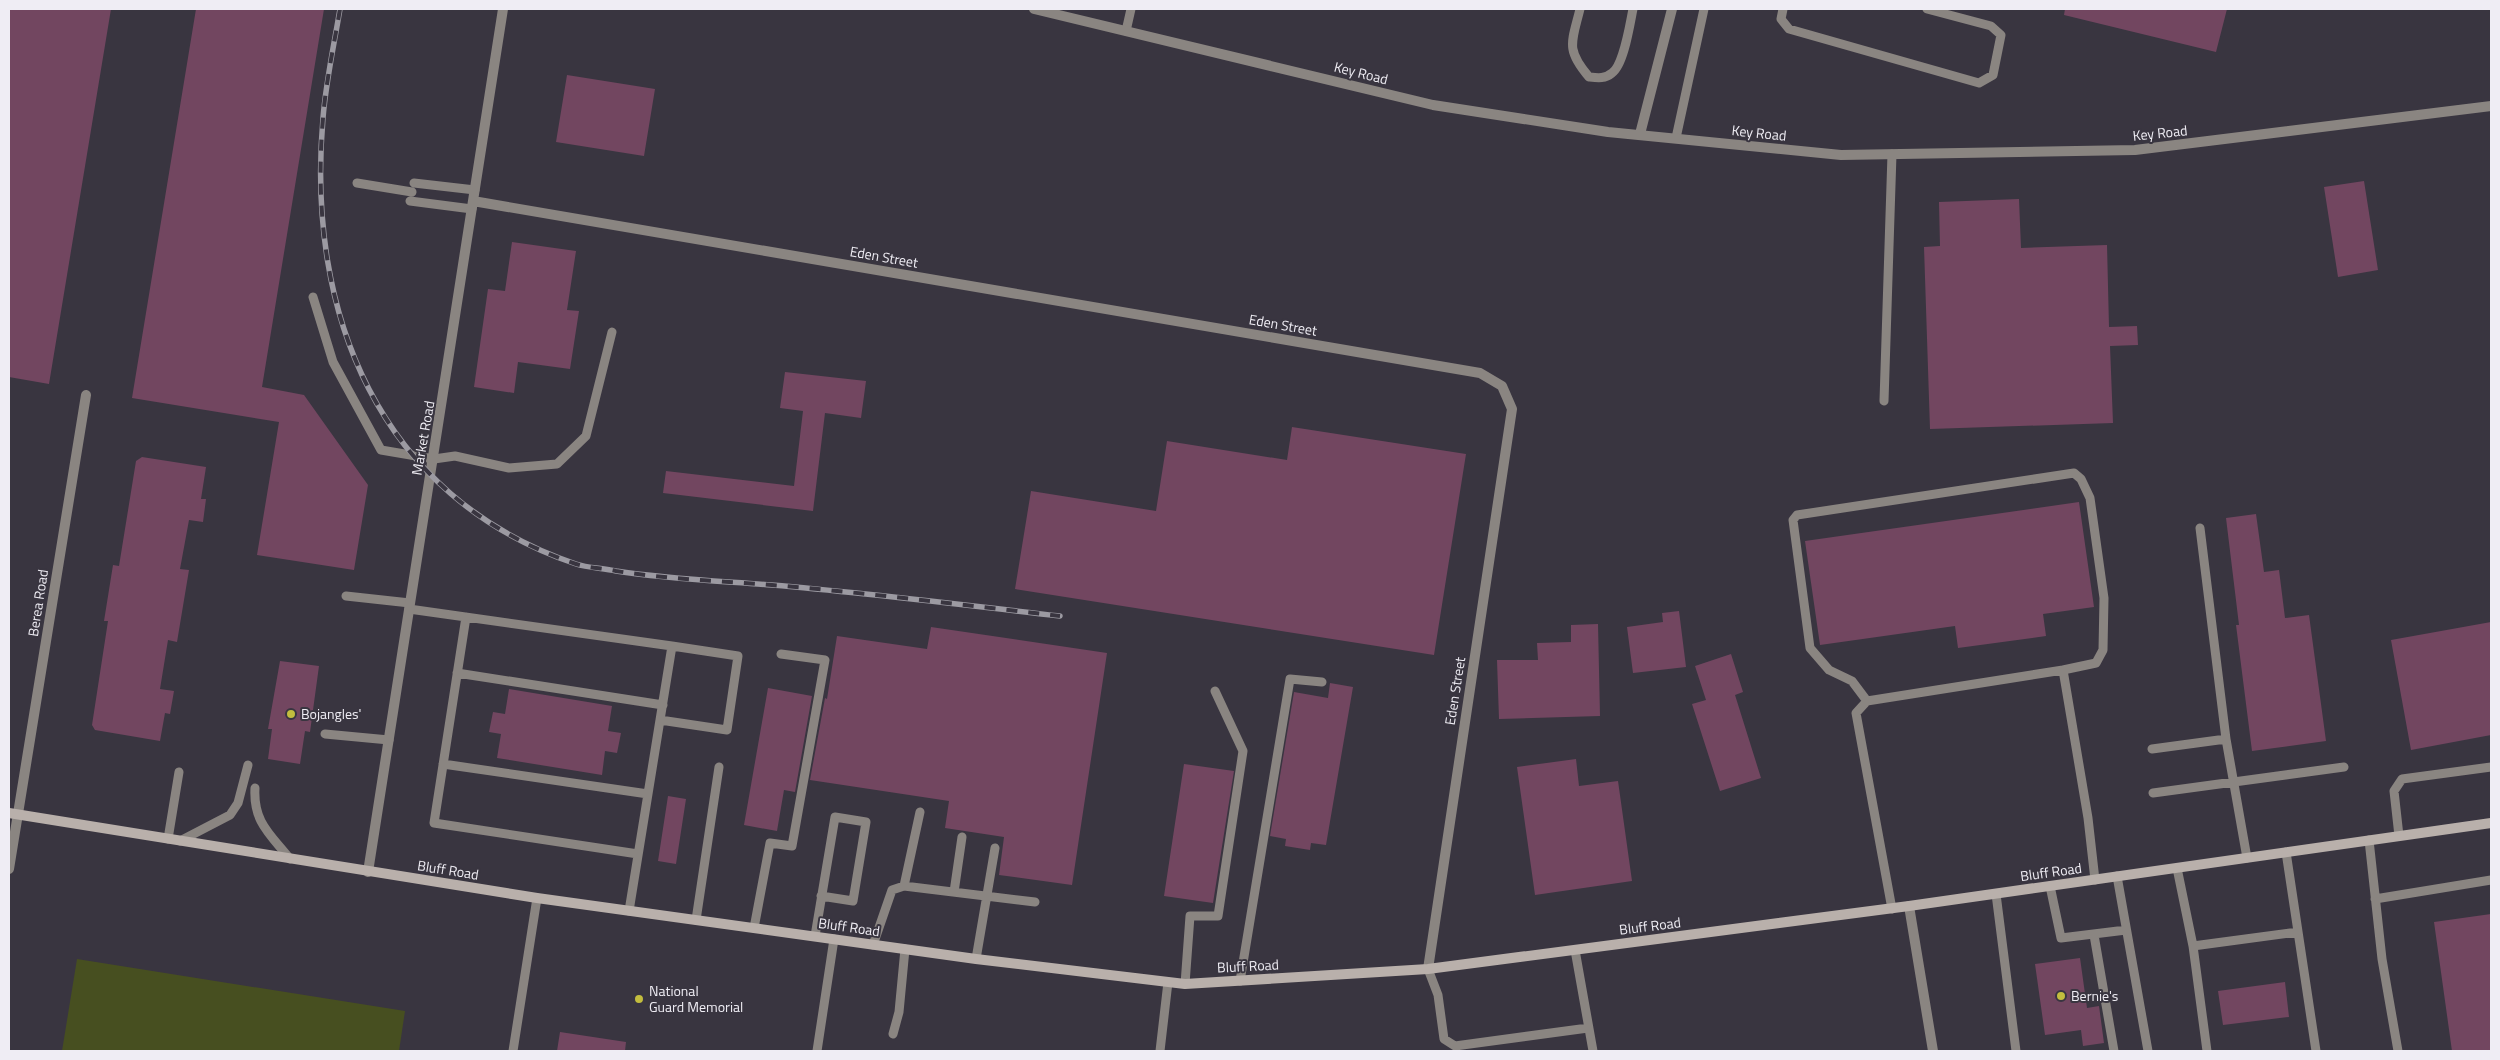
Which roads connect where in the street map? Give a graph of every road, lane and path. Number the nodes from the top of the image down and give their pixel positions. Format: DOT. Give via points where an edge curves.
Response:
graph roads {
  1 [pos="503,9"];
  2 [pos="1034,9"];
  3 [pos="1131,9"];
  4 [pos="1580,9"];
  5 [pos="1633,9"];
  6 [pos="1672,9"];
  7 [pos="1704,9"];
  8 [pos="1783,9"];
  9 [pos="1927,9"];
  10 [pos="1126,31"];
  11 [pos="2491,106"];
  12 [pos="1640,134"];
  13 [pos="1676,138"];
  14 [pos="1892,154"];
  15 [pos="357,183"];
  16 [pos="412,192"];
  17 [pos="473,200"];
  18 [pos="313,297"];
  19 [pos="612,332"];
  20 [pos="86,395"];
  21 [pos="1884,401"];
  22 [pos="434,459"];
  23 [pos="2200,528"];
  24 [pos="346,596"];
  25 [pos="410,606"];
  26 [pos="466,617"];
  27 [pos="672,646"];
  28 [pos="781,654"];
  29 [pos="2063,670"];
  30 [pos="457,673"];
  31 [pos="1322,682"];
  32 [pos="1215,691"];
  33 [pos="1867,700"];
  34 [pos="663,706"];
  35 [pos="660,720"];
  36 [pos="325,734"];
  37 [pos="2226,739"];
  38 [pos="389,740"];
  39 [pos="2152,749"];
  40 [pos="443,764"];
  41 [pos="248,765"];
  42 [pos="719,766"];
  43 [pos="2344,767"];
  44 [pos="2491,767"];
  45 [pos="179,772"];
  46 [pos="2233,782"];
  47 [pos="255,788"];
  48 [pos="2153,793"];
  49 [pos="648,794"];
  50 [pos="920,812"];
  51 [pos="13,814"];
  52 [pos="2491,823"];
  53 [pos="2398,836"];
  54 [pos="962,837"];
  55 [pos="168,839"];
  56 [pos="2368,840"];
  57 [pos="180,841"];
  58 [pos="995,848"];
  59 [pos="2286,852"];
  60 [pos="638,854"];
  61 [pos="2247,858"];
  62 [pos="290,859"];
  63 [pos="2177,868"];
  64 [pos="9,869"];
  65 [pos="368,872"];
  66 [pos="2117,876"];
  67 [pos="2095,880"];
  68 [pos="2491,880"];
  69 [pos="904,886"];
  70 [pos="2050,886"];
  71 [pos="954,892"];
  72 [pos="1996,894"];
  73 [pos="821,896"];
  74 [pos="986,896"];
  75 [pos="537,898"];
  76 [pos="2375,899"];
  77 [pos="1035,902"];
  78 [pos="1909,906"];
  79 [pos="1892,909"];
  80 [pos="629,911"];
  81 [pos="696,920"];
  82 [pos="754,928"];
  83 [pos="2126,930"];
  84 [pos="2298,932"];
  85 [pos="2094,935"];
  86 [pos="815,936"];
  87 [pos="834,939"];
  88 [pos="873,945"];
  89 [pos="2193,946"];
  90 [pos="904,949"];
  91 [pos="1575,950"];
  92 [pos="976,959"];
  93 [pos="1428,968"];
  94 [pos="1240,981"];
  95 [pos="1168,982"];
  96 [pos="1185,984"];
  97 [pos="1588,1028"];
  98 [pos="893,1034"];
  99 [pos="513,1051"];
  100 [pos="817,1051"];
  101 [pos="1160,1051"];
  102 [pos="1592,1051"];
  103 [pos="1932,1051"];
  104 [pos="2016,1051"];
  105 [pos="2114,1051"];
  106 [pos="2148,1051"];
  107 [pos="2207,1051"];
  108 [pos="2316,1051"];
  109 [pos="2398,1051"];
  1 -- 17 [label="street, Market Road"];
  2 -- 10 [label="street, Key Road"];
  3 -- 10 [label="lane"];
  4 -- 5 [label="lane" via="1571,46 1576,62 1589,77 1602,78 1614,72 1621,58"];
  6 -- 12 [label="street"];
  7 -- 13 [label="lane"];
  8 -- 9 [label="lane" via="1781,19 1789,29 1979,83 1994,75 2001,35 1992,26"];
  10 -- 12 [label="street, Key Road" via="1433,105"];
  11 -- 14 [label="street, Key Road" via="2135,150"];
  12 -- 13 [label="street, Key Road"];
  13 -- 14 [label="street, Key Road" via="1841,155"];
  14 -- 21 [label="lane"];
  15 -- 16 [label="lane"];
  16 -- 17 [label="lane"];
  16 -- 17 [label="lane"];
  17 -- 22 [label="street, Market Road"];
  17 -- 93 [label="street, Eden Street" via="1480,373 1502,386 1512,409"];
  18 -- 22 [label="lane" via="333,362 381,450"];
  19 -- 22 [label="lane" via="586,436 558,464 510,468 455,456"];
  20 -- 51 [label="street, Berea Road"];
  22 -- 25 [label="street, Market Road"];
  23 -- 37 [label="lane"];
  24 -- 25 [label="lane"];
  25 -- 26 [label="lane"];
  25 -- 38 [label="street, Market Road"];
  26 -- 27 [label="lane"];
  26 -- 30 [label="lane"];
  27 -- 34 [label="lane"];
  27 -- 35 [label="lane" via="738,656 727,730"];
  28 -- 82 [label="lane" via="824,660 792,846 770,843"];
  29 -- 33 [label="lane"];
  29 -- 33 [label="lane" via="2096,663 2103,650 2105,628 2090,498 2081,479 2074,473 1797,514 1793,520 1810,648 1829,670 1852,681"];
  29 -- 67 [label="lane"];
  30 -- 34 [label="lane"];
  30 -- 40 [label="lane"];
  31 -- 94 [label="lane" via="1290,679"];
  32 -- 96 [label="lane" via="1243,752 1218,916 1190,916"];
  33 -- 79 [label="lane" via="1856,713"];
  34 -- 35 [label="lane"];
  35 -- 49 [label="lane"];
  36 -- 38 [label="lane"];
  37 -- 39 [label="lane"];
  37 -- 46 [label="lane"];
  38 -- 65 [label="street, Market Road"];
  40 -- 49 [label="lane"];
  40 -- 60 [label="lane" via="434,823"];
  41 -- 57 [label="lane" via="238,803 230,815"];
  42 -- 81 [label="lane"];
  43 -- 46 [label="lane"];
  44 -- 53 [label="lane" via="2402,779 2394,790"];
  45 -- 55 [label="lane"];
  46 -- 48 [label="lane"];
  46 -- 61 [label="lane"];
  47 -- 62 [label="lane" via="254,804 258,819"];
  49 -- 60 [label="lane"];
  50 -- 69 [label="lane"];
  51 -- 55 [label="main road, Bluff Road"];
  51 -- 64 [label="street, Berea Road"];
  52 -- 53 [label="main road, Bluff Road"];
  53 -- 56 [label="main road, Bluff Road"];
  54 -- 71 [label="lane"];
  55 -- 57 [label="main road, Bluff Road"];
  56 -- 59 [label="main road, Bluff Road"];
  56 -- 76 [label="lane"];
  57 -- 62 [label="main road, Bluff Road"];
  58 -- 74 [label="lane"];
  59 -- 61 [label="main road, Bluff Road"];
  59 -- 84 [label="lane"];
  60 -- 80 [label="lane"];
  61 -- 63 [label="main road, Bluff Road"];
  62 -- 65 [label="main road, Bluff Road"];
  63 -- 66 [label="main road, Bluff Road"];
  63 -- 89 [label="lane"];
  65 -- 75 [label="main road, Bluff Road"];
  66 -- 67 [label="main road, Bluff Road"];
  66 -- 83 [label="lane"];
  67 -- 70 [label="main road, Bluff Road"];
  68 -- 76 [label="lane"];
  69 -- 71 [label="lane"];
  69 -- 88 [label="lane" via="892,890"];
  70 -- 72 [label="main road, Bluff Road"];
  70 -- 85 [label="lane" via="2061,938"];
  71 -- 74 [label="lane"];
  72 -- 78 [label="main road, Bluff Road"];
  72 -- 104 [label="lane"];
  73 -- 73 [label="lane" via="834,817 866,822 853,901"];
  73 -- 86 [label="lane"];
  74 -- 77 [label="lane"];
  74 -- 92 [label="lane"];
  75 -- 80 [label="main road, Bluff Road"];
  75 -- 99 [label="lane"];
  76 -- 109 [label="lane"];
  78 -- 79 [label="main road, Bluff Road"];
  78 -- 103 [label="street"];
  79 -- 91 [label="main road, Bluff Road"];
  80 -- 81 [label="main road, Bluff Road"];
  81 -- 82 [label="main road, Bluff Road"];
  82 -- 86 [label="main road, Bluff Road"];
  83 -- 85 [label="lane"];
  83 -- 106 [label="lane"];
  84 -- 89 [label="lane"];
  84 -- 108 [label="lane"];
  85 -- 105 [label="lane"];
  86 -- 87 [label="main road, Bluff Road"];
  87 -- 88 [label="main road, Bluff Road"];
  87 -- 100 [label="lane"];
  88 -- 90 [label="main road, Bluff Road"];
  89 -- 107 [label="lane"];
  90 -- 92 [label="main road, Bluff Road"];
  90 -- 98 [label="lane" via="899,1012"];
  91 -- 93 [label="main road, Bluff Road"];
  91 -- 97 [label="lane"];
  92 -- 95 [label="main road, Bluff Road"];
  93 -- 94 [label="main road, Bluff Road"];
  93 -- 97 [label="lane" via="1438,995 1444,1039 1455,1046"];
  94 -- 96 [label="main road, Bluff Road"];
  95 -- 96 [label="main road, Bluff Road"];
  95 -- 101 [label="lane"];
  97 -- 102 [label="lane"];
}
